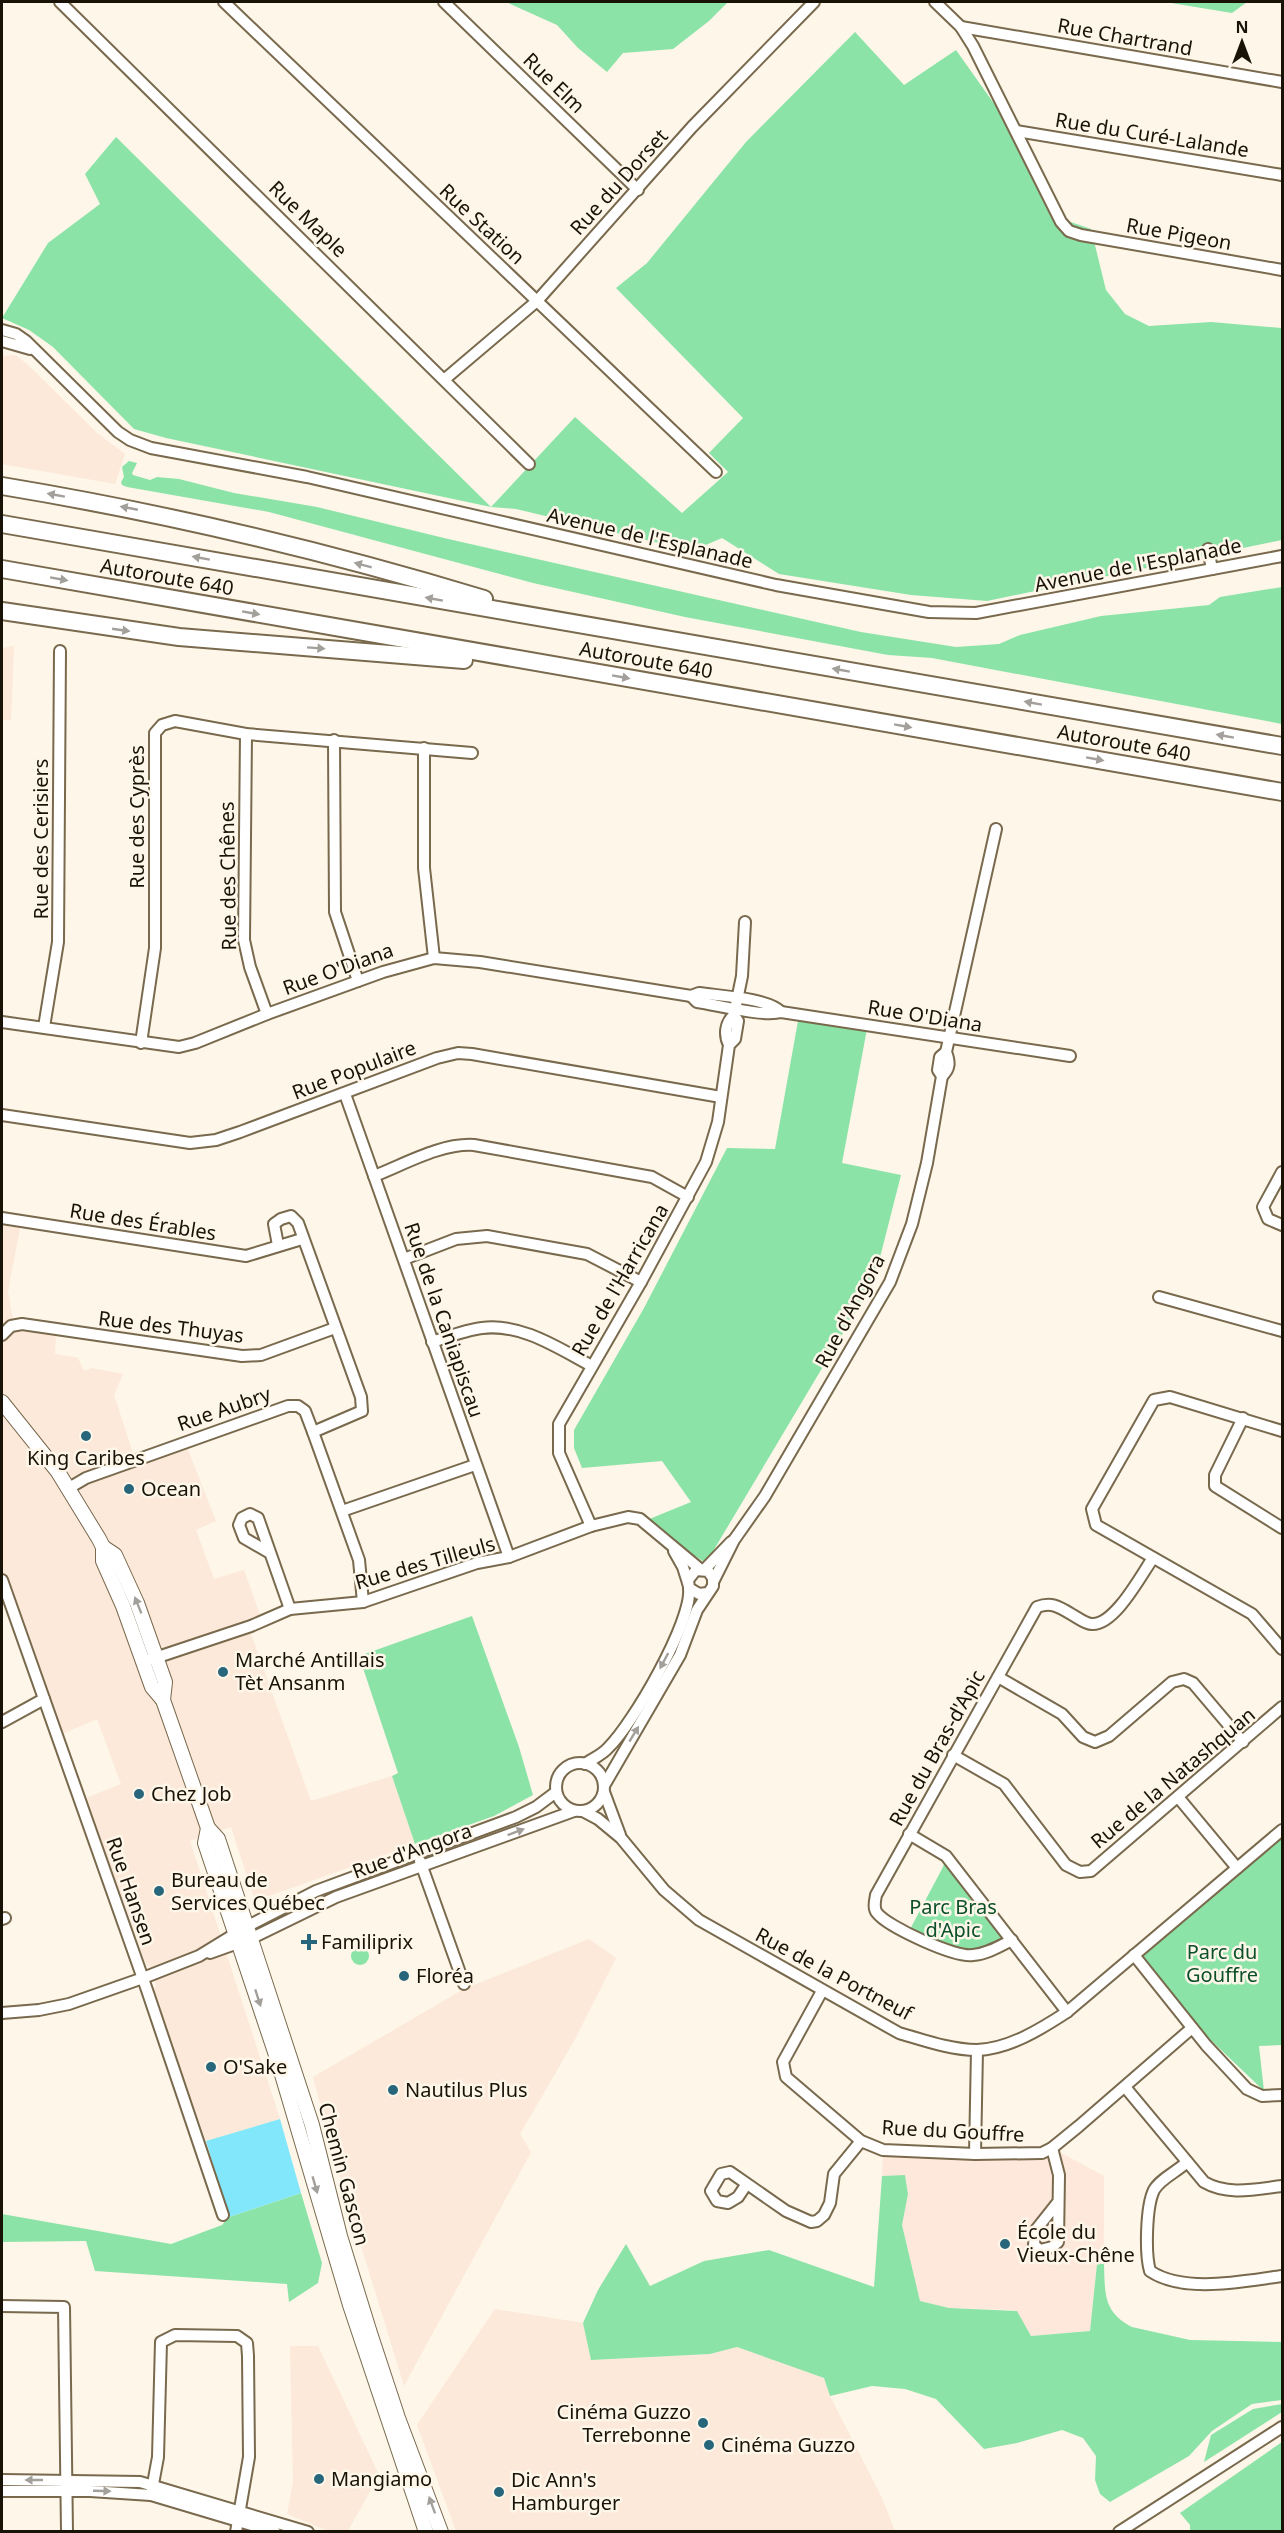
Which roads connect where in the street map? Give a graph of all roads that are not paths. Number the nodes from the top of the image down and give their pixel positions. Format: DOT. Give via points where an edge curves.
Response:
graph roads {
  1 [pos="60,2"];
  2 [pos="224,2"];
  3 [pos="444,2"];
  4 [pos="814,2"];
  5 [pos="935,2"];
  6 [pos="961,27"];
  7 [pos="1282,82"];
  8 [pos="1016,131"];
  9 [pos="1282,175"];
  10 [pos="638,190"];
  11 [pos="1282,270"];
  12 [pos="537,301"];
  13 [pos="2,330"];
  14 [pos="2,341"];
  15 [pos="45,359"];
  16 [pos="445,379"];
  17 [pos="529,464"];
  18 [pos="716,472"];
  19 [pos="2,486"];
  20 [pos="2,524"];
  21 [pos="1208,549"];
  22 [pos="1282,555"];
  23 [pos="2,569"];
  24 [pos="1212,569"];
  25 [pos="2,611"];
  26 [pos="554,620"];
  27 [pos="60,651"];
  28 [pos="563,667"];
  29 [pos="246,734"];
  30 [pos="334,740"];
  31 [pos="1282,746"];
  32 [pos="424,748"];
  33 [pos="472,753"];
  34 [pos="1282,792"];
  35 [pos="996,829"];
  36 [pos="745,922"];
  37 [pos="434,958"];
  38 [pos="358,981"];
  39 [pos="735,1007"];
  40 [pos="267,1014"];
  41 [pos="2,1022"];
  42 [pos="44,1027"];
  43 [pos="950,1038"];
  44 [pos="141,1043"];
  45 [pos="1067,1057"];
  46 [pos="345,1094"];
  47 [pos="721,1096"];
  48 [pos="2,1115"];
  49 [pos="1282,1172"];
  50 [pos="374,1176"];
  51 [pos="688,1197"];
  52 [pos="2,1218"];
  53 [pos="1282,1225"];
  54 [pos="302,1239"];
  55 [pos="278,1245"];
  56 [pos="404,1259"];
  57 [pos="641,1282"];
  58 [pos="1159,1297"];
  59 [pos="334,1328"];
  60 [pos="1282,1331"];
  61 [pos="2,1335"];
  62 [pos="432,1342"];
  63 [pos="592,1366"];
  64 [pos="2,1402"];
  65 [pos="1243,1418"];
  66 [pos="1282,1431"];
  67 [pos="314,1432"];
  68 [pos="475,1465"];
  69 [pos="69,1488"];
  70 [pos="342,1511"];
  71 [pos="591,1526"];
  72 [pos="1282,1528"];
  73 [pos="734,1540"];
  74 [pos="672,1548"];
  75 [pos="270,1553"];
  76 [pos="509,1557"];
  77 [pos="1153,1558"];
  78 [pos="702,1570"];
  79 [pos="2,1580"];
  80 [pos="713,1582"];
  81 [pos="689,1586"];
  82 [pos="707,1593"];
  83 [pos="363,1602"];
  84 [pos="290,1609"];
  85 [pos="1282,1649"];
  86 [pos="150,1660"];
  87 [pos="998,1677"];
  88 [pos="44,1699"];
  89 [pos="1282,1707"];
  90 [pos="2,1722"];
  91 [pos="1243,1742"];
  92 [pos="953,1755"];
  93 [pos="585,1764"];
  94 [pos="604,1788"];
  95 [pos="556,1792"];
  96 [pos="1178,1797"];
  97 [pos="578,1811"];
  98 [pos="1282,1830"];
  99 [pos="909,1834"];
  100 [pos="621,1838"];
  101 [pos="418,1855"];
  102 [pos="422,1867"];
  103 [pos="1237,1868"];
  104 [pos="244,1935"];
  105 [pos="1012,1940"];
  106 [pos="1134,1955"];
  107 [pos="143,1978"];
  108 [pos="464,1984"];
  109 [pos="822,1991"];
  110 [pos="1067,2012"];
  111 [pos="2,2013"];
  112 [pos="1192,2028"];
  113 [pos="977,2050"];
  114 [pos="1125,2087"];
  115 [pos="1282,2095"];
  116 [pos="861,2141"];
  117 [pos="1052,2148"];
  118 [pos="975,2154"];
  119 [pos="1187,2162"];
  120 [pos="746,2185"];
  121 [pos="1282,2186"];
  122 [pos="1058,2202"];
  123 [pos="224,2215"];
  124 [pos="1282,2276"];
  125 [pos="2,2306"];
  126 [pos="1282,2427"];
  127 [pos="2,2480"];
  128 [pos="67,2485"];
  129 [pos="152,2490"];
  130 [pos="2,2491"];
  131 [pos="238,2521"];
  132 [pos="424,2526"];
  133 [pos="67,2532"];
  134 [pos="274,2532"];
  135 [pos="308,2532"];
  136 [pos="441,2532"];
  137 [pos="1119,2532"];
  1 -- 16 [label="street, Rue Maple"];
  2 -- 12 [label="street, Rue Station"];
  3 -- 10 [label="street, Rue Elm"];
  4 -- 10 [label="street, Rue du Dorset"];
  5 -- 6 [label="street"];
  6 -- 7 [label="street, Rue Chartrand"];
  6 -- 8 [label="street"];
  8 -- 9 [label="street, Rue du Curé-Lalande"];
  8 -- 11 [label="street, Rue Pigeon" via="1069,231"];
  10 -- 12 [label="street, Rue du Dorset"];
  12 -- 16 [label="street, Rue du Dorset"];
  12 -- 18 [label="street, Rue Station"];
  13 -- 15 [label="street, Avenue de l'Esplanade" via="20,337"];
  14 -- 15 [label="street, Avenue de l'Esplanade" via="28,347"];
  15 -- 24 [label="street, Avenue de l'Esplanade" via="118,432 151,448 307,477 801,590 921,611 968,614"];
  16 -- 17 [label="street, Rue Maple"];
  26 -- 19 [label="highway, one-way" via="440,585 216,527"];
  26 -- 20 [label="highway, Autoroute 640, one-way"];
  21 -- 24 [label="street"];
  22 -- 24 [label="street, Avenue de l'Esplanade"];
  23 -- 28 [label="highway, Autoroute 640, one-way"];
  25 -- 28 [label="highway, one-way" via="179,638"];
  31 -- 26 [label="highway, Autoroute 640, one-way"];
  27 -- 42 [label="street, Rue des Cerisiers" via="58,942"];
  28 -- 34 [label="highway, Autoroute 640, one-way"];
  29 -- 30 [label="street, Rue des Cyprès"];
  29 -- 40 [label="street, Rue des Chênes" via="244,940"];
  29 -- 44 [label="street, Rue des Cyprès" via="175,721 162,725 155,733 155,948"];
  30 -- 32 [label="street, Rue des Cyprès"];
  30 -- 38 [label="street" via="335,912"];
  32 -- 33 [label="street, Rue des Cyprès"];
  32 -- 37 [label="street" via="424,868"];
  35 -- 43 [label="street, Rue d'Angora"];
  36 -- 39 [label="street, Rue de l'Harricana" via="742,976"];
  37 -- 38 [label="street, Rue O'Diana"];
  37 -- 39 [label="street, Rue O'Diana" via="691,996 697,1002"];
  38 -- 40 [label="street, Rue O'Diana"];
  39 -- 43 [label="street, Rue O'Diana"];
  39 -- 47 [label="street, Rue de l'Harricana" via="738,1021 735,1039 729,1045"];
  40 -- 44 [label="street, Rue O'Diana" via="179,1047"];
  41 -- 42 [label="street, Rue O'Diana"];
  42 -- 44 [label="street, Rue O'Diana"];
  43 -- 45 [label="street, Rue O'Diana"];
  43 -- 73 [label="street, Rue d'Angora" via="946,1052 950,1060 942,1076 927,1163 912,1224 890,1282 765,1496"];
  46 -- 47 [label="street, Rue Populaire" via="458,1053"];
  46 -- 48 [label="street, Rue Populaire" via="216,1140 190,1143"];
  46 -- 50 [label="street, Rue de la Caniapiscau"];
  47 -- 51 [label="street, Rue de l'Harricana" via="706,1162"];
  49 -- 53 [label="street" via="1263,1207 1268,1219"];
  50 -- 51 [label="street" via="461,1144 652,1177"];
  50 -- 56 [label="street, Rue de la Caniapiscau"];
  51 -- 57 [label="street, Rue de l'Harricana"];
  52 -- 55 [label="street, Rue des Érables" via="246,1256"];
  54 -- 55 [label="street, Rue des Érables"];
  54 -- 55 [label="street" via="298,1223 291,1216 274,1224"];
  54 -- 59 [label="street"];
  56 -- 57 [label="street" via="456,1239 487,1236 587,1254"];
  56 -- 62 [label="street, Rue de la Caniapiscau"];
  57 -- 63 [label="street, Rue de l'Harricana"];
  58 -- 60 [label="street"];
  59 -- 61 [label="street, Rue des Thuyas" via="261,1354 242,1356 21,1324"];
  59 -- 67 [label="street" via="361,1397 362,1412"];
  62 -- 63 [label="street" via="471,1330 503,1328 535,1335"];
  62 -- 68 [label="street, Rue de la Caniapiscau"];
  63 -- 71 [label="street, Rue de l'Harricana" via="559,1424 558,1436 559,1453"];
  64 -- 69 [label="main road, Chemin Gascon"];
  65 -- 66 [label="street"];
  65 -- 72 [label="street" via="1215,1474 1215,1486"];
  65 -- 77 [label="street" via="1170,1397 1154,1400 1092,1509 1096,1525"];
  67 -- 69 [label="street, Rue Aubry" via="305,1411 288,1406 86,1478"];
  67 -- 70 [label="street, Rue Aubry"];
  68 -- 70 [label="street"];
  68 -- 76 [label="street, Rue de la Caniapiscau"];
  69 -- 86 [label="main road, Chemin Gascon" via="103,1548 103,1561"];
  70 -- 83 [label="street, Rue Aubry" via="359,1560"];
  71 -- 74 [label="street, Rue des Tilleuls" via="628,1517 640,1519"];
  71 -- 76 [label="street, Rue des Tilleuls"];
  73 -- 78 [label="street, Rue d'Angora"];
  73 -- 80 [label="street, Rue d'Angora"];
  74 -- 78 [label="street, Rue des Tilleuls"];
  74 -- 81 [label="street, Rue des Tilleuls"];
  75 -- 84 [label="street"];
  76 -- 83 [label="street, Rue des Tilleuls" via="477,1563"];
  77 -- 85 [label="street" via="1252,1614"];
  77 -- 87 [label="street, Rue du Bras-d'Apic" via="1124,1602 1099,1623 1089,1624 1055,1605 1036,1607"];
  78 -- 80 [label="street" via="711,1574"];
  78 -- 81 [label="street" via="692,1573"];
  79 -- 88 [label="street, Rue Hansen"];
  80 -- 82 [label="street"];
  81 -- 82 [label="street" via="699,1594"];
  81 -- 93 [label="street, one-way" via="691,1599 686,1613 655,1678 607,1750"];
  94 -- 82 [label="street, one-way" via="680,1655"];
  83 -- 84 [label="street, Rue des Tilleuls"];
  84 -- 86 [label="street, Rue des Tilleuls"];
  86 -- 104 [label="main road, Chemin Gascon" via="165,1682 164,1700 208,1828 205,1843"];
  87 -- 91 [label="street" via="1062,1714 1083,1737 1095,1742 1109,1736 1172,1682 1184,1678 1193,1683"];
  87 -- 92 [label="street, Rue du Bras-d'Apic"];
  88 -- 90 [label="street"];
  88 -- 107 [label="street, Rue Hansen"];
  89 -- 91 [label="street, Rue de la Natashquan"];
  91 -- 96 [label="street, Rue de la Natashquan"];
  92 -- 96 [label="street, Rue de la Natashquan" via="1004,1784 1066,1865 1080,1872 1091,1871"];
  92 -- 99 [label="street, Rue du Bras-d'Apic"];
  93 -- 94 [label="street" via="598,1771"];
  93 -- 95 [label="street" via="563,1770"];
  94 -- 97 [label="street" via="597,1805"];
  94 -- 100 [label="street, Rue de la Portneuf"];
  95 -- 97 [label="street" via="563,1804"];
  95 -- 101 [label="street, Rue d'Angora" via="536,1808"];
  96 -- 103 [label="street"];
  97 -- 100 [label="street, Rue de la Portneuf" via="598,1819"];
  102 -- 97 [label="street, Rue d'Angora, one-way"];
  98 -- 103 [label="street, Rue de la Portneuf"];
  99 -- 105 [label="street" via="946,1856"];
  99 -- 105 [label="street, Rue du Bras-d'Apic" via="876,1895 877,1913 908,1933 956,1955 974,1956"];
  100 -- 109 [label="street, Rue de la Portneuf" via="664,1890 699,1920"];
  101 -- 102 [label="street"];
  101 -- 104 [label="street, Rue d'Angora" via="333,1884"];
  102 -- 104 [label="street, Rue d'Angora"];
  102 -- 108 [label="street"];
  103 -- 106 [label="street, Rue de la Portneuf"];
  104 -- 107 [label="street, Rue d'Angora"];
  104 -- 132 [label="main road, Chemin Gascon, one-way" via="350,2305"];
  136 -- 104 [label="main road, Chemin Gascon, one-way" via="361,2306 302,2093"];
  105 -- 110 [label="street"];
  106 -- 110 [label="street, Rue de la Portneuf"];
  106 -- 112 [label="street"];
  107 -- 111 [label="street, Rue d'Angora" via="69,2004"];
  107 -- 123 [label="street, Rue Hansen"];
  109 -- 113 [label="street, Rue de la Portneuf" via="899,2033"];
  109 -- 116 [label="street, Rue du Gouffre" via="783,2062 786,2078"];
  110 -- 113 [label="street, Rue de la Portneuf" via="1034,2032"];
  112 -- 114 [label="street, Rue du Gouffre"];
  112 -- 115 [label="street" via="1247,2089 1262,2096"];
  113 -- 118 [label="street"];
  114 -- 117 [label="street, Rue du Gouffre"];
  114 -- 119 [label="street"];
  116 -- 118 [label="street, Rue du Gouffre" via="883,2150"];
  116 -- 120 [label="street" via="834,2174 830,2203 817,2221 786,2211"];
  117 -- 118 [label="street, Rue du Gouffre" via="1027,2155"];
  117 -- 122 [label="street" via="1059,2175"];
  119 -- 121 [label="street" via="1214,2188 1231,2191"];
  119 -- 124 [label="street" via="1153,2192 1147,2252 1150,2271 1158,2277 1199,2284"];
  125 -- 128 [label="street" via="64,2307"];
  126 -- 137 [label="street"];
  128 -- 127 [label="street, one-way"];
  128 -- 129 [label="street"];
  128 -- 130 [label="street"];
  128 -- 133 [label="street"];
  129 -- 131 [label="street"];
  129 -- 131 [label="street" via="159,2436 161,2342 175,2335 237,2336 247,2343 249,2457"];
  131 -- 134 [label="street"];
  131 -- 135 [label="street"];
}
